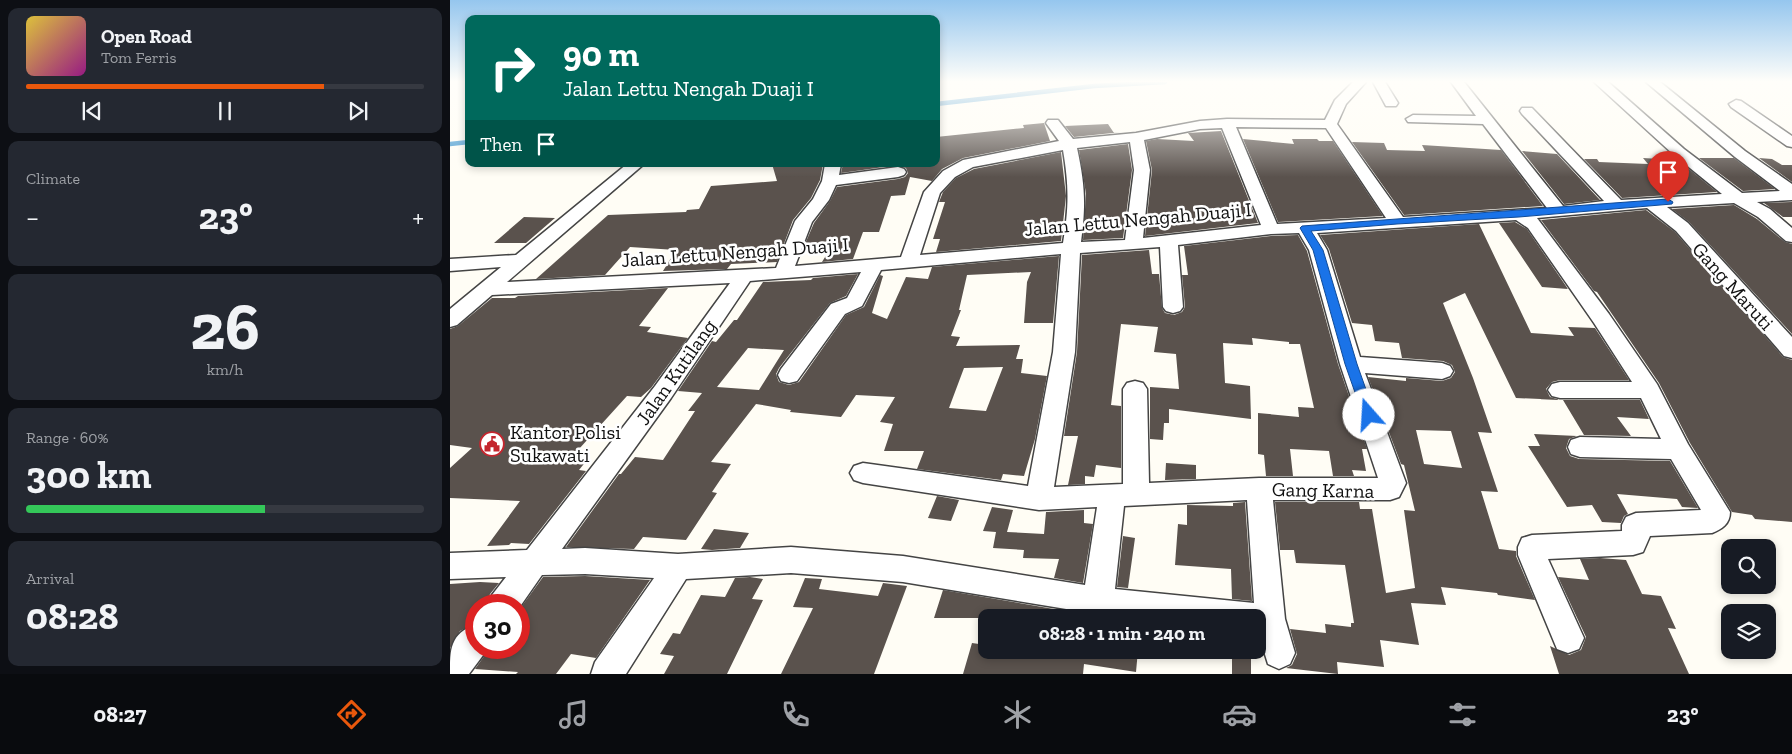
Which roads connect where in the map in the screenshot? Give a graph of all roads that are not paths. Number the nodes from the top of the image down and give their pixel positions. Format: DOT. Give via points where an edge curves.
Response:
graph roads {
  1 [pos="1335,113"];
  2 [pos="1480,113"];
  3 [pos="1529,113"];
  4 [pos="1635,113"];
  5 [pos="1690,113"];
  6 [pos="1750,113"];
  7 [pos="1413,119"];
  8 [pos="1485,120"];
  9 [pos="1053,123"];
  10 [pos="1227,123"];
  11 [pos="1330,124"];
  12 [pos="1136,137"];
  13 [pos="1792,143"];
  14 [pos="1069,144"];
  15 [pos="633,167"];
  16 [pos="832,167"];
  17 [pos="898,172"];
  18 [pos="830,181"];
  19 [pos="1792,194"];
  20 [pos="1739,199"];
  21 [pos="1651,203"];
  22 [pos="1617,205"];
  23 [pos="1559,212"];
  24 [pos="1519,214"];
  25 [pos="1397,221"];
  26 [pos="1305,228"];
  27 [pos="1271,229"];
  28 [pos="1792,237"];
  29 [pos="1168,242"];
  30 [pos="1133,245"];
  31 [pos="1071,248"];
  32 [pos="522,260"];
  33 [pos="910,262"];
  34 [pos="874,265"];
  35 [pos="450,266"];
  36 [pos="784,271"];
  37 [pos="744,276"];
  38 [pos="489,289"];
  39 [pos="1173,307"];
  40 [pos="450,320"];
  41 [pos="1792,351"];
  42 [pos="1351,364"];
  43 [pos="1442,371"];
  44 [pos="790,375"];
  45 [pos="1135,388"];
  46 [pos="1560,390"];
  47 [pos="1649,390"];
  48 [pos="1580,447"];
  49 [pos="1678,449"];
  50 [pos="863,474"];
  51 [pos="1259,489"];
  52 [pos="1124,496"];
  53 [pos="1039,499"];
  54 [pos="535,564"];
  55 [pos="450,566"];
  56 [pos="678,567"];
  57 [pos="512,594"];
  58 [pos="1098,600"];
  59 [pos="1270,619"];
  60 [pos="1568,638"];
  61 [pos="465,653"];
  62 [pos="1279,653"];
  63 [pos="450,672"];
  64 [pos="607,674"];
  1 -- 11 [label="street"];
  2 -- 8 [label="street"];
  3 -- 22 [label="street"];
  4 -- 20 [label="street"];
  5 -- 19 [label="street"];
  6 -- 13 [label="street"];
  7 -- 8 [label="street"];
  8 -- 23 [label="street"];
  9 -- 14 [label="street"];
  10 -- 11 [label="street"];
  10 -- 12 [label="street"];
  10 -- 27 [label="street"];
  11 -- 25 [label="street"];
  12 -- 14 [label="street"];
  12 -- 30 [label="street" via="1142,170"];
  14 -- 31 [label="street" via="1077,206"];
  14 -- 33 [label="street" via="977,161 949,174 932,192"];
  15 -- 32 [label="street"];
  16 -- 18 [label="street"];
  17 -- 18 [label="street"];
  18 -- 36 [label="street" via="821,200 804,221"];
  19 -- 20 [label="street, Jalan Lettu Nengah Duaji I"];
  20 -- 21 [label="street, Jalan Lettu Nengah Duaji I"];
  20 -- 28 [label="street" via="1764,213"];
  21 -- 22 [label="street, Jalan Lettu Nengah Duaji I"];
  21 -- 41 [label="street, Gang Maruti" via="1682,227"];
  22 -- 23 [label="street, Jalan Lettu Nengah Duaji I"];
  23 -- 24 [label="street, Jalan Lettu Nengah Duaji I"];
  24 -- 25 [label="street, Jalan Lettu Nengah Duaji I"];
  24 -- 47 [label="street" via="1534,224"];
  25 -- 26 [label="street, Jalan Lettu Nengah Duaji I"];
  26 -- 27 [label="street, Jalan Lettu Nengah Duaji I"];
  26 -- 42 [label="street, Gang Karna" via="1318,250"];
  27 -- 29 [label="street, Jalan Lettu Nengah Duaji I"];
  29 -- 30 [label="street, Jalan Lettu Nengah Duaji I"];
  29 -- 39 [label="street"];
  30 -- 31 [label="street, Jalan Lettu Nengah Duaji I"];
  31 -- 33 [label="street, Jalan Lettu Nengah Duaji I"];
  31 -- 53 [label="street" via="1064,352"];
  32 -- 35 [label="street"];
  32 -- 38 [label="street"];
  33 -- 34 [label="street, Jalan Lettu Nengah Duaji I"];
  34 -- 36 [label="street, Jalan Lettu Nengah Duaji I"];
  34 -- 44 [label="street" via="856,302 838,309"];
  36 -- 37 [label="street, Jalan Lettu Nengah Duaji I"];
  37 -- 38 [label="street, Jalan Lettu Nengah Duaji I"];
  37 -- 54 [label="street, Jalan Kutilang" via="663,392"];
  38 -- 40 [label="street"];
  42 -- 43 [label="street"];
  42 -- 51 [label="street, Gang Karna" via="1393,483 1392,488"];
  45 -- 52 [label="street"];
  46 -- 47 [label="street"];
  47 -- 49 [label="street"];
  48 -- 49 [label="street"];
  49 -- 60 [label="street" via="1716,512 1715,520 1636,525 1633,543 1532,547 1532,555"];
  50 -- 53 [label="street, Gang Karna"];
  51 -- 52 [label="street, Gang Karna"];
  51 -- 59 [label="street"];
  52 -- 53 [label="street, Gang Karna"];
  52 -- 58 [label="street"];
  54 -- 55 [label="street"];
  54 -- 56 [label="street" via="585,561"];
  54 -- 57 [label="street, Jalan Kutilang"];
  56 -- 58 [label="street" via="791,560 884,568"];
  56 -- 64 [label="street"];
  58 -- 59 [label="street"];
  59 -- 62 [label="street"];
  61 -- 63 [label="street"];
}
